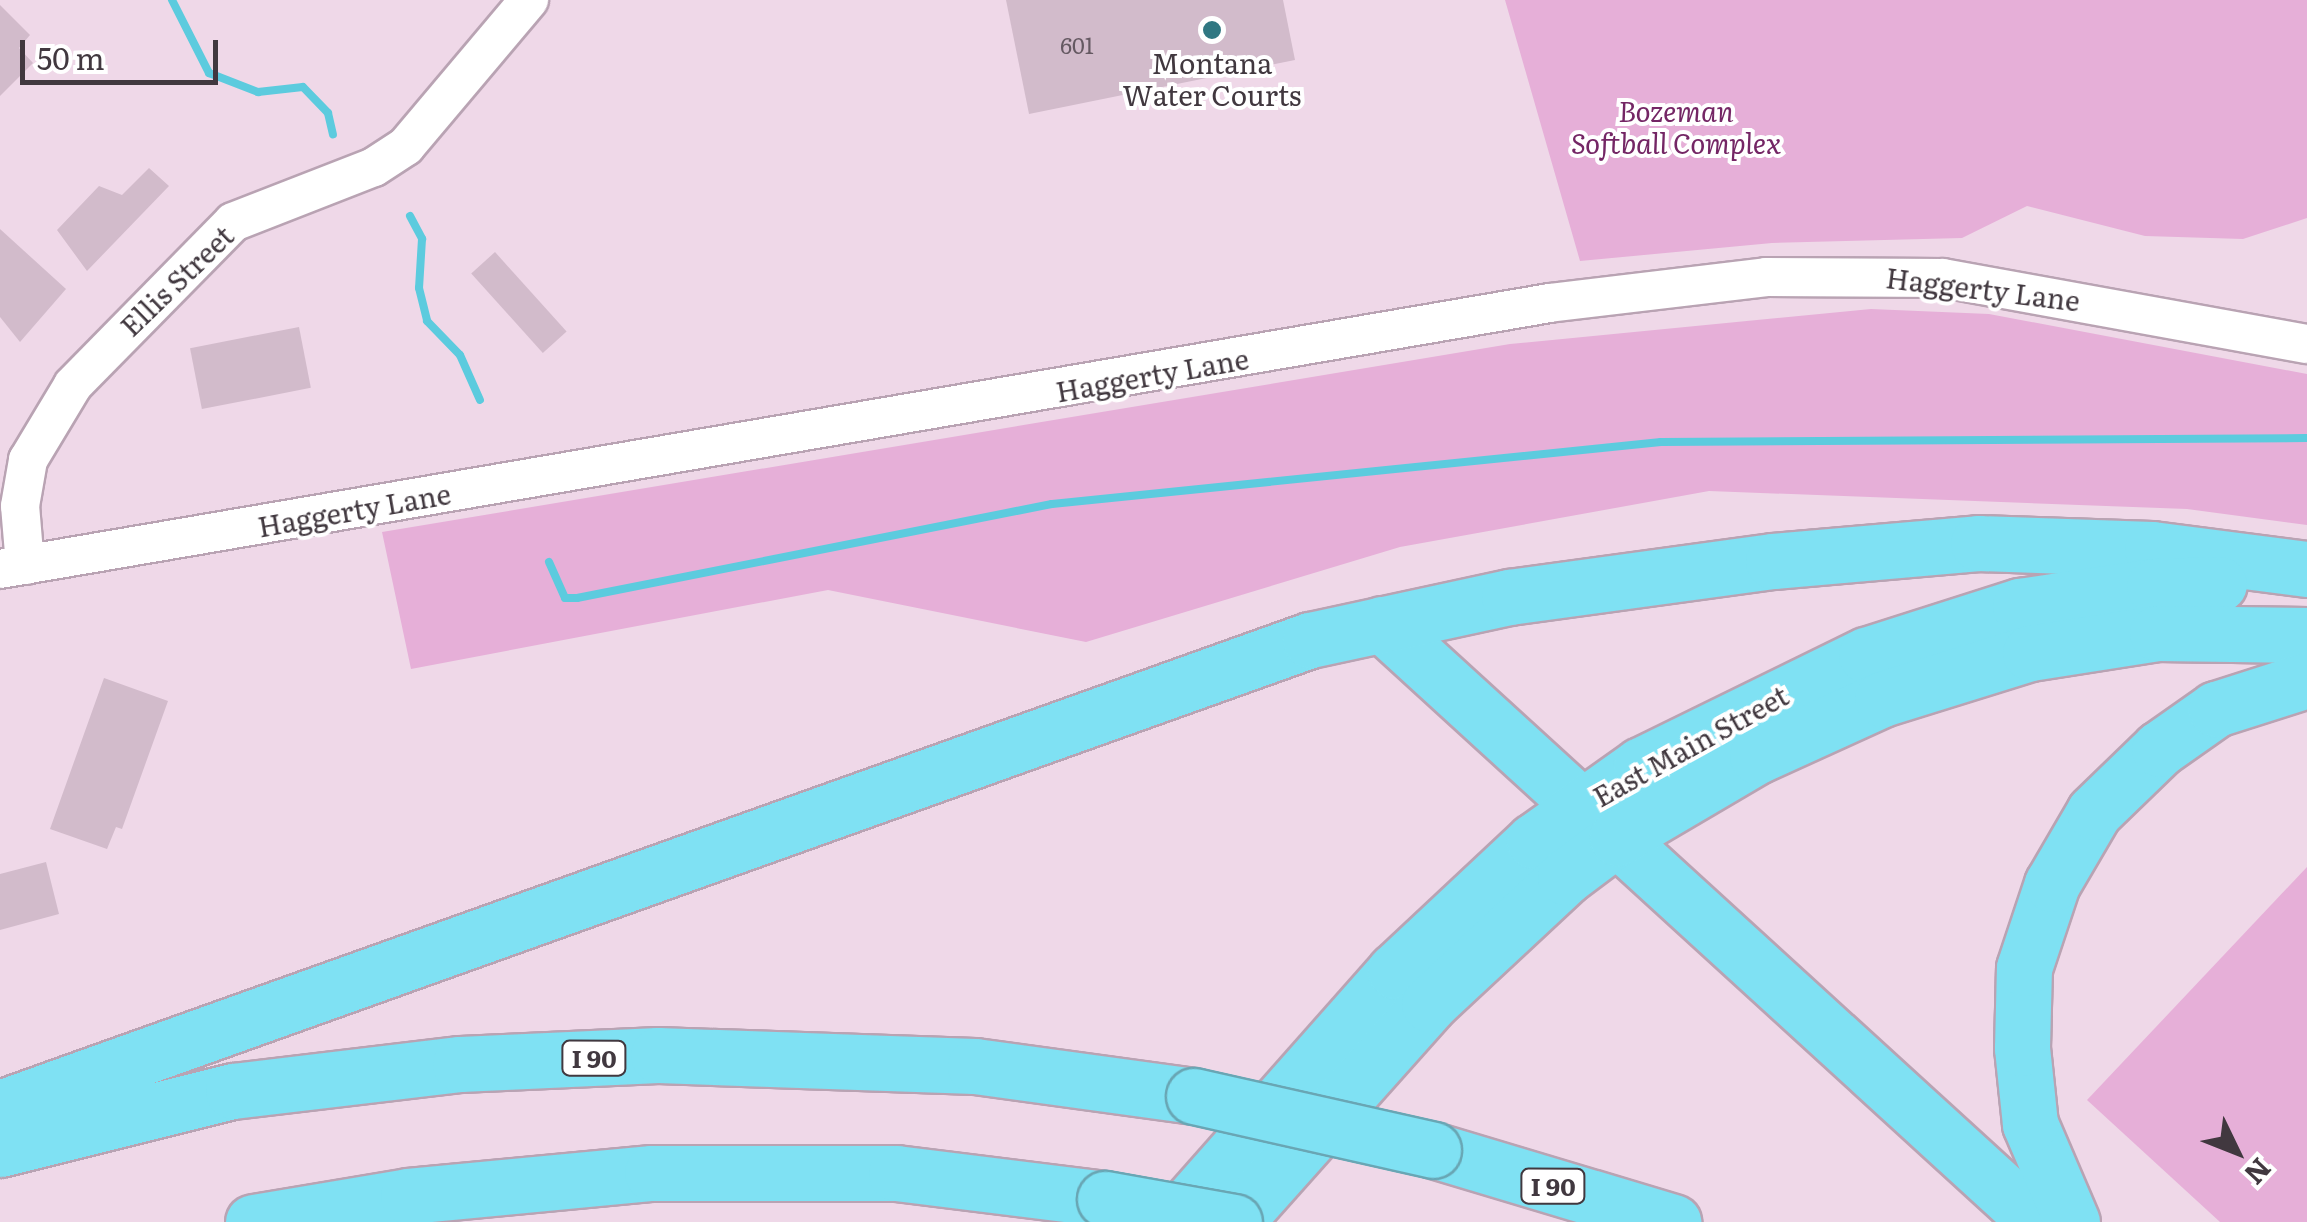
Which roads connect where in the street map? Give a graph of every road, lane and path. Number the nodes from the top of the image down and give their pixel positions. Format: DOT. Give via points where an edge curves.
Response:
graph roads {
  1 [pos="528,0"];
  2 [pos="2307,344"];
  3 [pos="12,567"];
  4 [pos="2307,570"];
  5 [pos="2307,582"];
  6 [pos="1382,624"];
  7 [pos="2307,635"];
  8 [pos="2307,680"];
  9 [pos="1599,822"];
  10 [pos="0,1108"];
  11 [pos="0,1149"];
  12 [pos="1279,1172"];
  13 [pos="1105,1199"];
  14 [pos="252,1222"];
  15 [pos="1176,1222"];
  16 [pos="1235,1222"];
  17 [pos="1244,1222"];
  18 [pos="1672,1222"];
  19 [pos="2037,1222"];
  20 [pos="2072,1222"];
  1 -- 3 [label="street, Ellis Street" via="406,146 374,167 233,222 74,384 28,460"];
  2 -- 3 [label="street, Haggerty Lane" via="1943,278 1860,273 1746,279 1549,304"];
  4 -- 6 [label="highway" via="2152,549 1978,542 1660,576"];
  5 -- 9 [label="highway, East Main Street" via="2154,586 2020,606 1850,662 1737,713"];
  6 -- 9 [label="highway"];
  6 -- 10 [label="highway" via="1238,662"];
  7 -- 9 [label="highway, East Main Street" via="2157,633 2030,653 1864,707"];
  8 -- 20 [label="highway" via="2216,710 2159,750 2094,812 2052,884 2024,968 2022,1048 2030,1124"];
  9 -- 12 [label="highway, East Main Street"];
  9 -- 15 [label="highway, East Main Street" via="1395,971"];
  9 -- 19 [label="highway"];
  11 -- 18 [label="highway, I 90, bridge" via="233,1090 460,1064 658,1055 975,1066 1194,1096 1432,1150"];
  12 -- 16 [label="highway, East Main Street"];
  12 -- 17 [label="highway"];
  13 -- 14 [label="highway" via="896,1173 652,1173 408,1196"];
  13 -- 15 [label="highway, bridge"];
  13 -- 16 [label="highway, bridge"];
}
